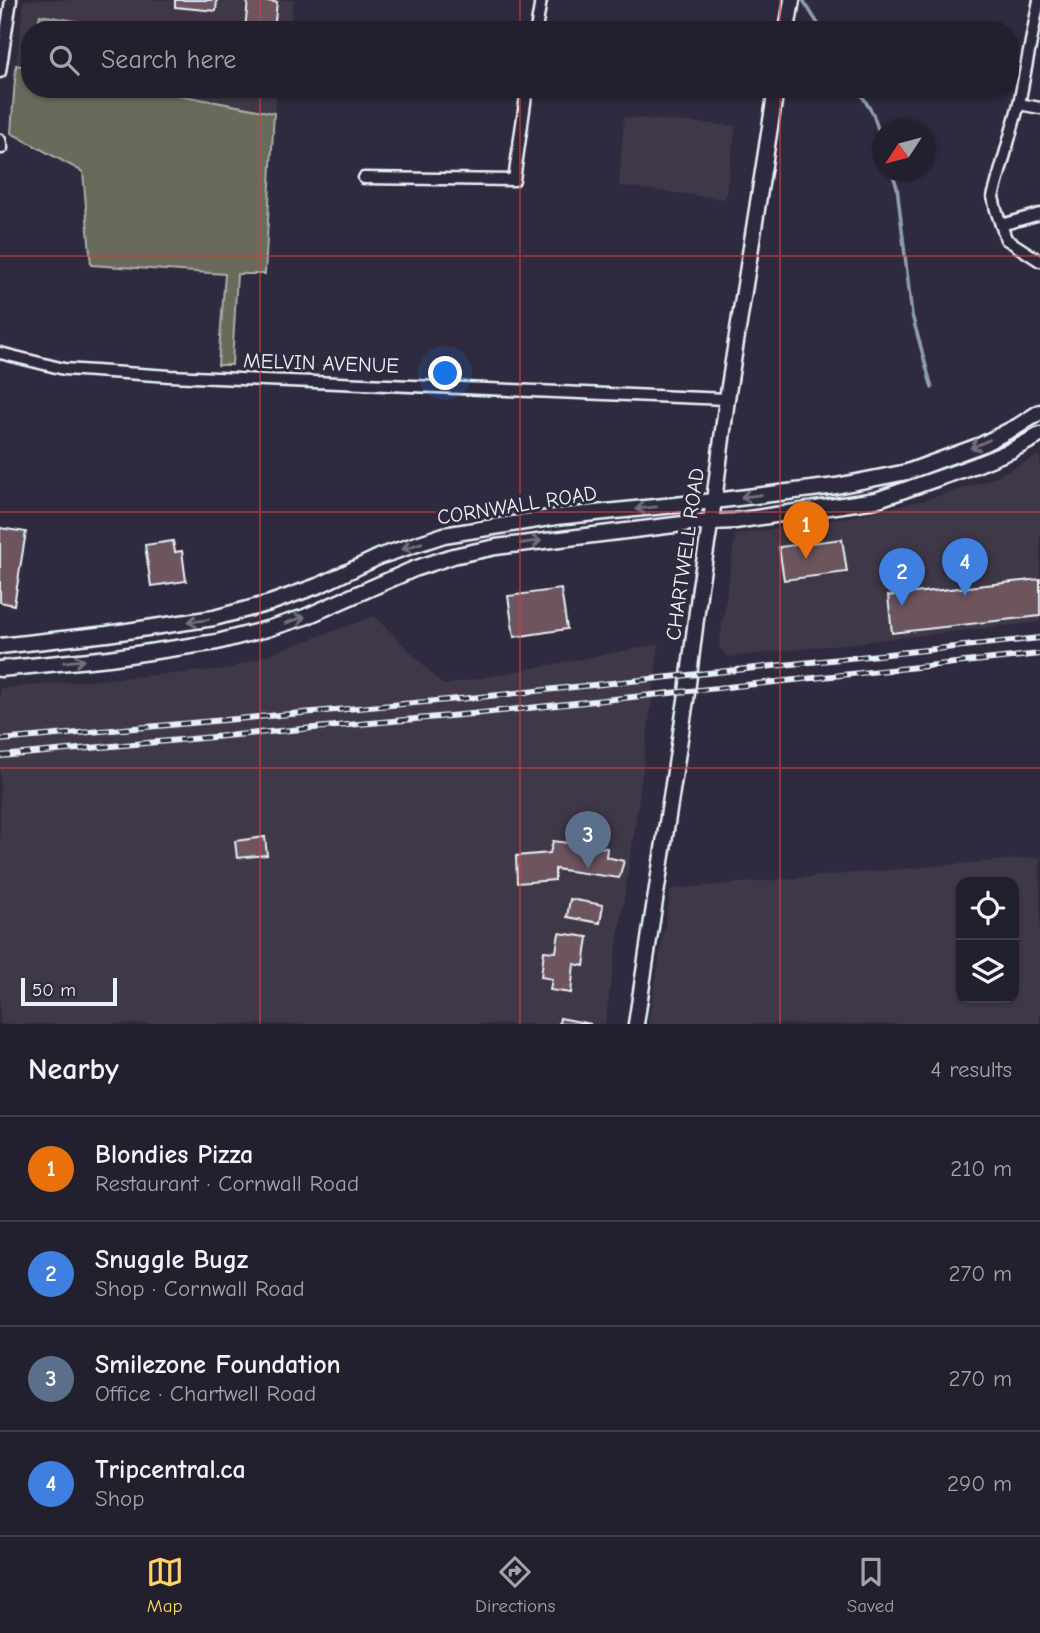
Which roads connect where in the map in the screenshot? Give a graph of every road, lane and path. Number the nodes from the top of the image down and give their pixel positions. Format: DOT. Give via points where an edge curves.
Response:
graph roads {
  1 [pos="10,0"];
  2 [pos="541,0"];
  3 [pos="792,0"];
  4 [pos="1039,0"];
  5 [pos="538,21"];
  6 [pos="788,21"];
  7 [pos="0,72"];
  8 [pos="526,98"];
  9 [pos="775,98"];
  10 [pos="1018,104"];
  11 [pos="1040,108"];
  12 [pos="364,178"];
  13 [pos="1040,214"];
  14 [pos="1001,225"];
  15 [pos="1040,261"];
  16 [pos="0,353"];
  17 [pos="727,399"];
  18 [pos="1040,412"];
  19 [pos="1040,435"];
  20 [pos="714,501"];
  21 [pos="711,522"];
  22 [pos="0,646"];
  23 [pos="0,669"];
  24 [pos="636,1024"];
  1 -- 7 [label="street"];
  2 -- 5 [label="street"];
  3 -- 6 [label="main road"];
  4 -- 10 [label="street"];
  8 -- 12 [label="street" via="514,180"];
  9 -- 17 [label="main road, CHARTWELL ROAD"];
  10 -- 11 [label="street"];
  10 -- 14 [label="street" via="993,197"];
  13 -- 14 [label="street"];
  14 -- 15 [label="street" via="1006,239"];
  16 -- 17 [label="street, MELVIN AVENUE" via="64,369 104,372"];
  17 -- 20 [label="main road, CHARTWELL ROAD"];
  18 -- 20 [label="main road, CORNWALL ROAD, one-way" via="981,444 907,471 836,486"];
  19 -- 21 [label="main road, CORNWALL ROAD" via="976,465 876,500"];
  20 -- 21 [label="main road, CHARTWELL ROAD"];
  20 -- 22 [label="main road, CORNWALL ROAD, one-way" via="556,517 444,535 382,556 320,585 214,618"];
  23 -- 21 [label="main road, CORNWALL ROAD, one-way" via="217,642 305,617 414,569 496,547"];
  21 -- 24 [label="main road, CHARTWELL ROAD"];
}
